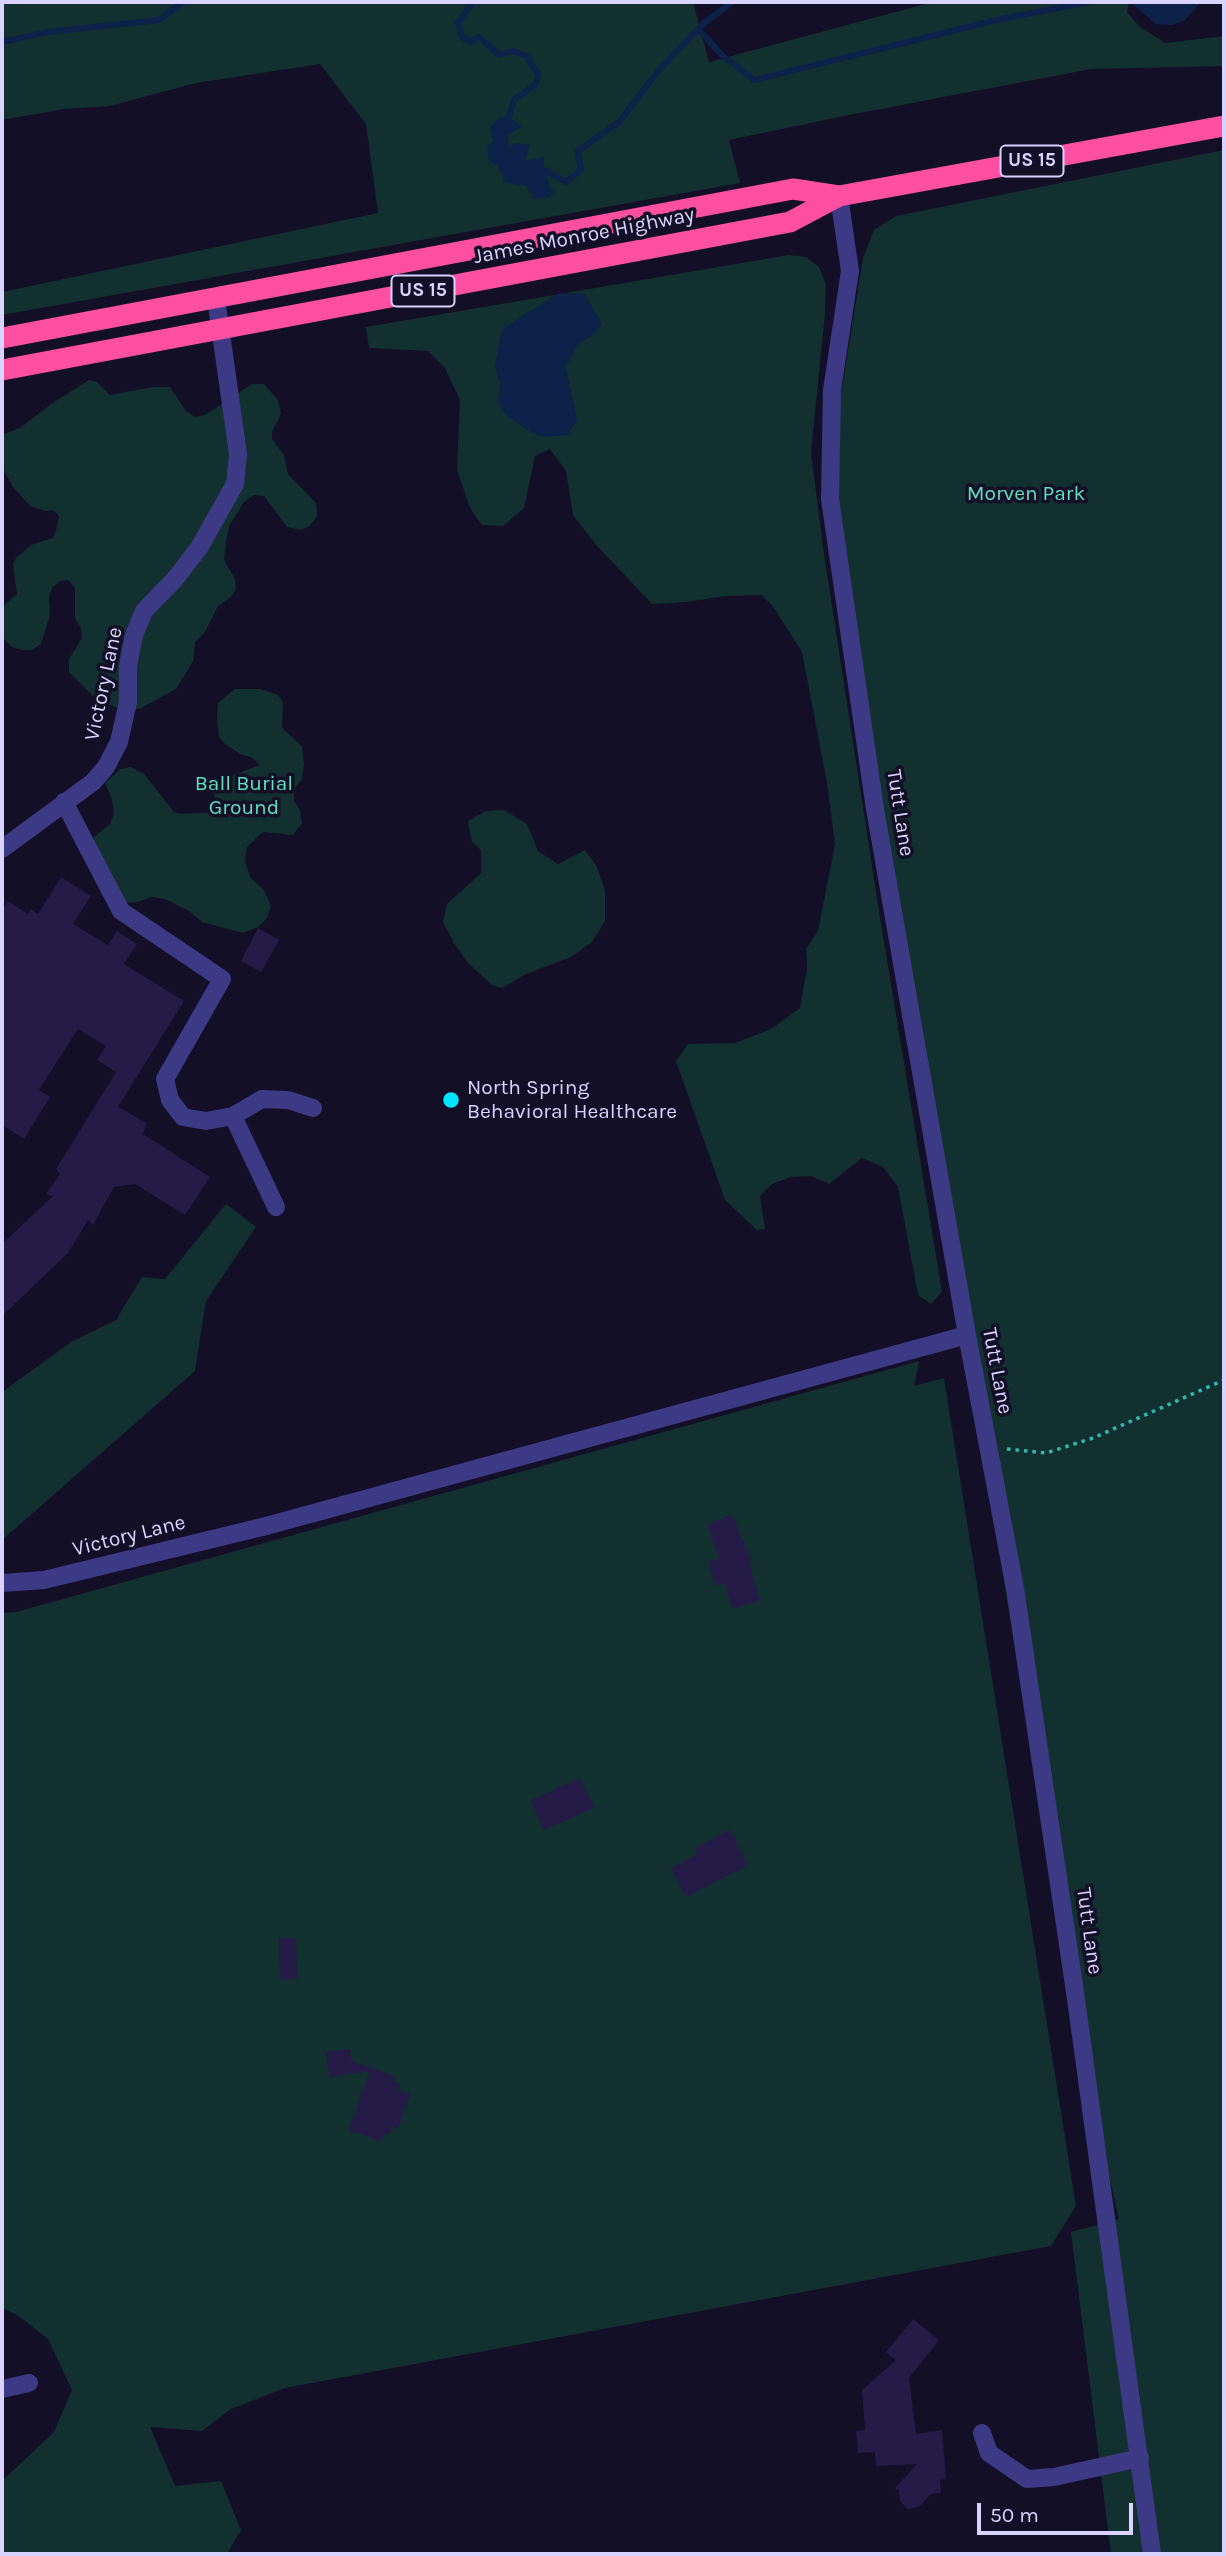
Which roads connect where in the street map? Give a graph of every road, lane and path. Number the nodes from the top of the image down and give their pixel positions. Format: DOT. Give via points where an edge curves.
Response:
graph roads {
  1 [pos="1224,126"];
  2 [pos="839,196"];
  3 [pos="216,298"];
  4 [pos="219,330"];
  5 [pos="2,338"];
  6 [pos="2,370"];
  7 [pos="64,802"];
  8 [pos="2,849"];
  9 [pos="313,1108"];
  10 [pos="233,1116"];
  11 [pos="276,1207"];
  12 [pos="968,1335"];
  13 [pos="1224,1380"];
  14 [pos="988,1444"];
  15 [pos="2,1583"];
  16 [pos="29,2383"];
  17 [pos="2,2389"];
  18 [pos="982,2433"];
  19 [pos="1140,2458"];
  20 [pos="1152,2554"];
  1 -- 2 [label="highway, James Monroe Highway / US 15"];
  2 -- 3 [label="highway, James Monroe Highway / US 15" via="793,190"];
  2 -- 4 [label="highway, James Monroe Highway / US 15" via="790,222"];
  2 -- 12 [label="street, Tutt Lane" via="850,271 832,390 830,499 875,809"];
  3 -- 4 [label="street, Victory Lane"];
  3 -- 5 [label="highway, James Monroe Highway / US 15"];
  4 -- 6 [label="highway, James Monroe Highway / US 15"];
  4 -- 7 [label="street, Victory Lane" via="238,454 235,484 199,548 144,611 128,666 128,702 119,742 93,782"];
  7 -- 8 [label="street, Victory Lane"];
  7 -- 10 [label="street" via="121,911 222,979 165,1079 170,1100 183,1117 206,1121"];
  9 -- 10 [label="street" via="288,1100 262,1099"];
  10 -- 11 [label="street"];
  12 -- 14 [label="street, Tutt Lane"];
  12 -- 15 [label="street, Victory Lane" via="266,1526 44,1580"];
  13 -- 14 [label="path" via="1093,1438 1046,1453"];
  14 -- 19 [label="street, Tutt Lane" via="1039,1745"];
  16 -- 17 [label="street"];
  18 -- 19 [label="street" via="989,2453 1027,2479"];
  19 -- 20 [label="street, Tutt Lane"];
}
